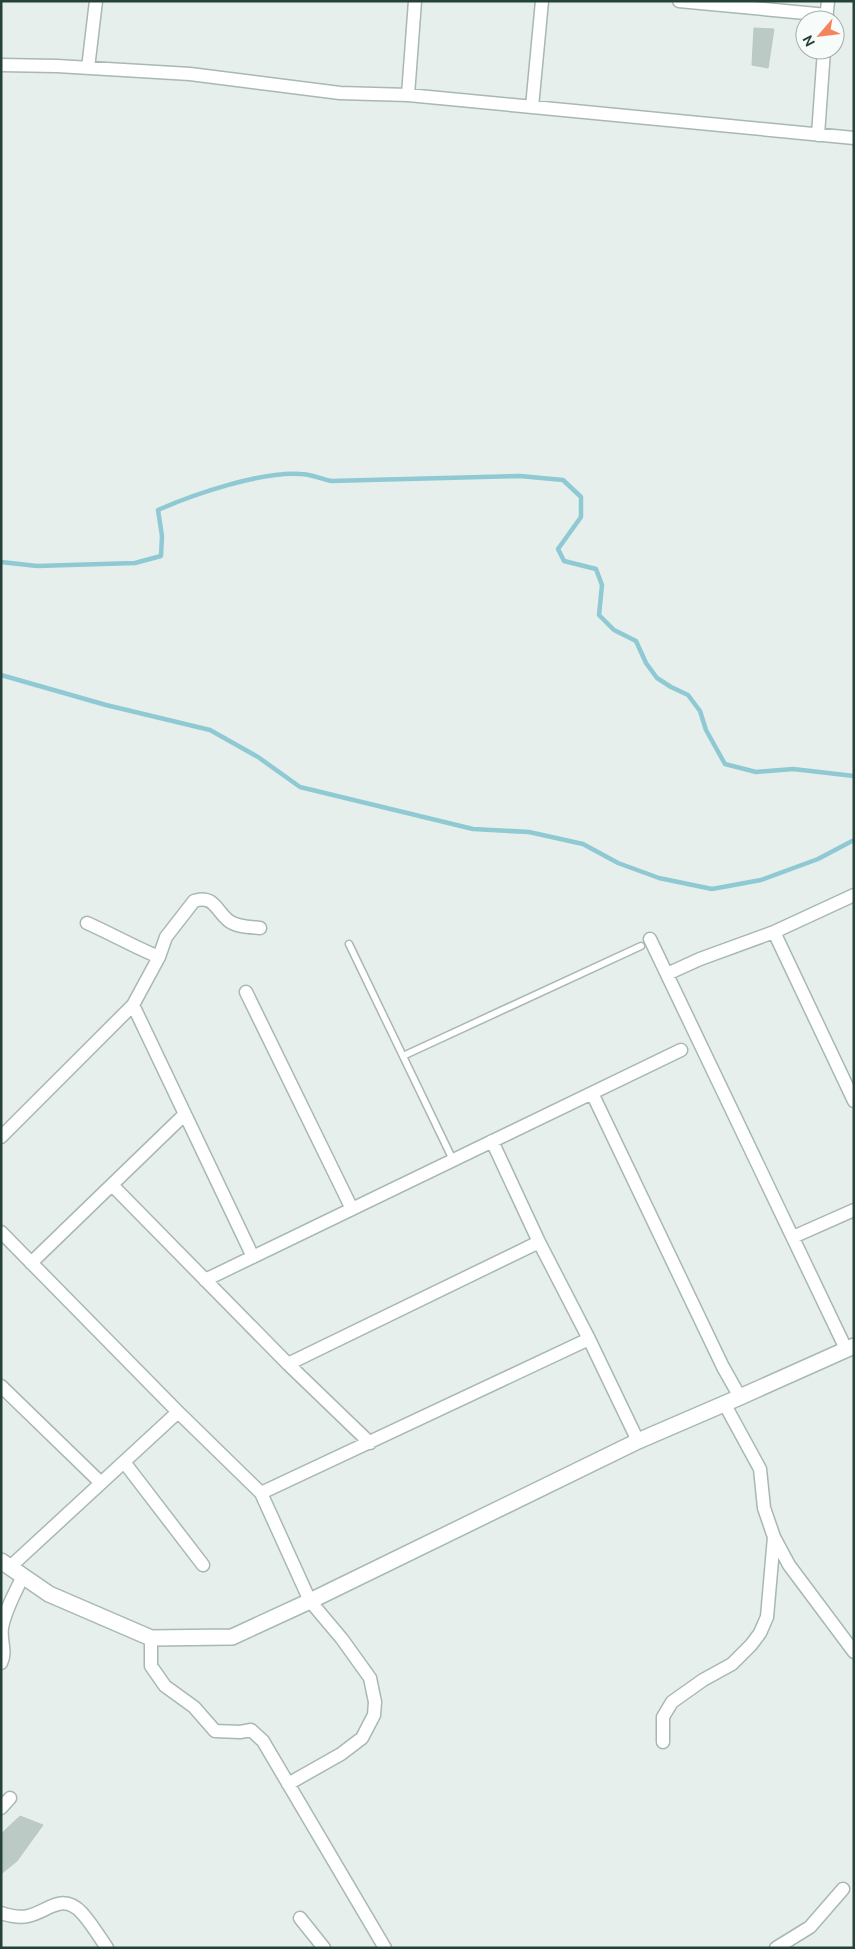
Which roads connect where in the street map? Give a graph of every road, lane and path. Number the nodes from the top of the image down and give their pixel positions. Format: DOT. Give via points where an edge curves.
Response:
graph roads {
  1 [pos="96,1"];
  2 [pos="415,1"];
  3 [pos="542,1"];
  4 [pos="679,1"];
  5 [pos="720,3"];
  6 [pos="795,13"];
  7 [pos="823,60"];
  8 [pos="1,65"];
  9 [pos="88,68"];
  10 [pos="408,95"];
  11 [pos="532,107"];
  12 [pos="818,134"];
  13 [pos="854,138"];
  14 [pos="854,894"];
  15 [pos="87,923"];
  16 [pos="260,928"];
  17 [pos="774,932"];
  18 [pos="646,943"];
  19 [pos="349,944"];
  20 [pos="159,957"];
  21 [pos="667,974"];
  22 [pos="246,992"];
  23 [pos="133,1005"];
  24 [pos="681,1050"];
  25 [pos="403,1056"];
  26 [pos="592,1093"];
  27 [pos="854,1101"];
  28 [pos="185,1114"];
  29 [pos="1,1137"];
  30 [pos="492,1142"];
  31 [pos="453,1160"];
  32 [pos="113,1186"];
  33 [pos="352,1209"];
  34 [pos="854,1210"];
  35 [pos="1,1232"];
  36 [pos="793,1237"];
  37 [pos="540,1242"];
  38 [pos="253,1257"];
  39 [pos="31,1263"];
  40 [pos="205,1280"];
  41 [pos="589,1339"];
  42 [pos="850,1347"];
  43 [pos="288,1364"];
  44 [pos="1,1386"];
  45 [pos="740,1397"];
  46 [pos="724,1403"];
  47 [pos="178,1412"];
  48 [pos="638,1441"];
  49 [pos="370,1443"];
  50 [pos="124,1462"];
  51 [pos="101,1484"];
  52 [pos="261,1493"];
  53 [pos="774,1537"];
  54 [pos="203,1565"];
  55 [pos="11,1568"];
  56 [pos="310,1601"];
  57 [pos="151,1638"];
  58 [pos="854,1652"];
  59 [pos="1,1663"];
  60 [pos="663,1742"];
  61 [pos="288,1784"];
  62 [pos="843,1888"];
  63 [pos="1,1913"];
  64 [pos="300,1918"];
  65 [pos="107,1948"];
  66 [pos="324,1948"];
  67 [pos="385,1948"];
  68 [pos="776,1948"];
  1 -- 9 [label="street"];
  2 -- 10 [label="street"];
  3 -- 11 [label="street"];
  4 -- 5 [label="street"];
  5 -- 6 [label="street"];
  7 -- 12 [label="street"];
  8 -- 9 [label="street"];
  9 -- 10 [label="street" via="190,74 340,93"];
  10 -- 11 [label="street"];
  11 -- 12 [label="street"];
  12 -- 13 [label="street"];
  14 -- 17 [label="street"];
  15 -- 20 [label="street"];
  16 -- 20 [label="street" via="230,922 211,901 201,899 194,902 166,937"];
  17 -- 21 [label="street"];
  17 -- 27 [label="street"];
  18 -- 21 [label="street"];
  18 -- 25 [label="lane"];
  19 -- 25 [label="lane"];
  20 -- 23 [label="street"];
  21 -- 36 [label="street"];
  22 -- 33 [label="street"];
  23 -- 28 [label="street"];
  23 -- 29 [label="street"];
  24 -- 26 [label="street"];
  25 -- 31 [label="lane"];
  26 -- 30 [label="street"];
  26 -- 45 [label="street"];
  28 -- 32 [label="street"];
  28 -- 38 [label="street"];
  30 -- 31 [label="street"];
  30 -- 37 [label="street"];
  31 -- 33 [label="street"];
  32 -- 39 [label="street"];
  32 -- 40 [label="street"];
  33 -- 38 [label="street"];
  34 -- 36 [label="street"];
  35 -- 39 [label="street"];
  36 -- 42 [label="street"];
  37 -- 41 [label="street"];
  37 -- 43 [label="street"];
  38 -- 40 [label="street"];
  39 -- 47 [label="street"];
  40 -- 43 [label="street"];
  41 -- 48 [label="street"];
  41 -- 49 [label="street"];
  42 -- 45 [label="street"];
  43 -- 49 [label="street"];
  44 -- 51 [label="street"];
  45 -- 46 [label="street"];
  46 -- 48 [label="street"];
  46 -- 53 [label="street" via="760,1469 764,1508"];
  47 -- 50 [label="street"];
  47 -- 52 [label="street"];
  48 -- 56 [label="street"];
  49 -- 52 [label="street"];
  50 -- 51 [label="street"];
  50 -- 54 [label="street"];
  51 -- 55 [label="street"];
  52 -- 56 [label="street"];
  53 -- 58 [label="street" via="789,1565"];
  53 -- 60 [label="street" via="767,1618 760,1633 732,1664 672,1702 663,1717"];
  55 -- 57 [label="street" via="49,1594"];
  55 -- 59 [label="street" via="2,1630 5,1656"];
  56 -- 57 [label="street" via="232,1637"];
  56 -- 61 [label="street" via="370,1678 374,1715 362,1738 353,1746"];
  57 -- 61 [label="street" via="151,1666 165,1686 194,1707 215,1731 251,1730 258,1735"];
  61 -- 67 [label="street"];
  62 -- 68 [label="street" via="810,1927"];
  63 -- 65 [label="street" via="30,1916 58,1904 72,1904"];
  64 -- 66 [label="street"];
}
